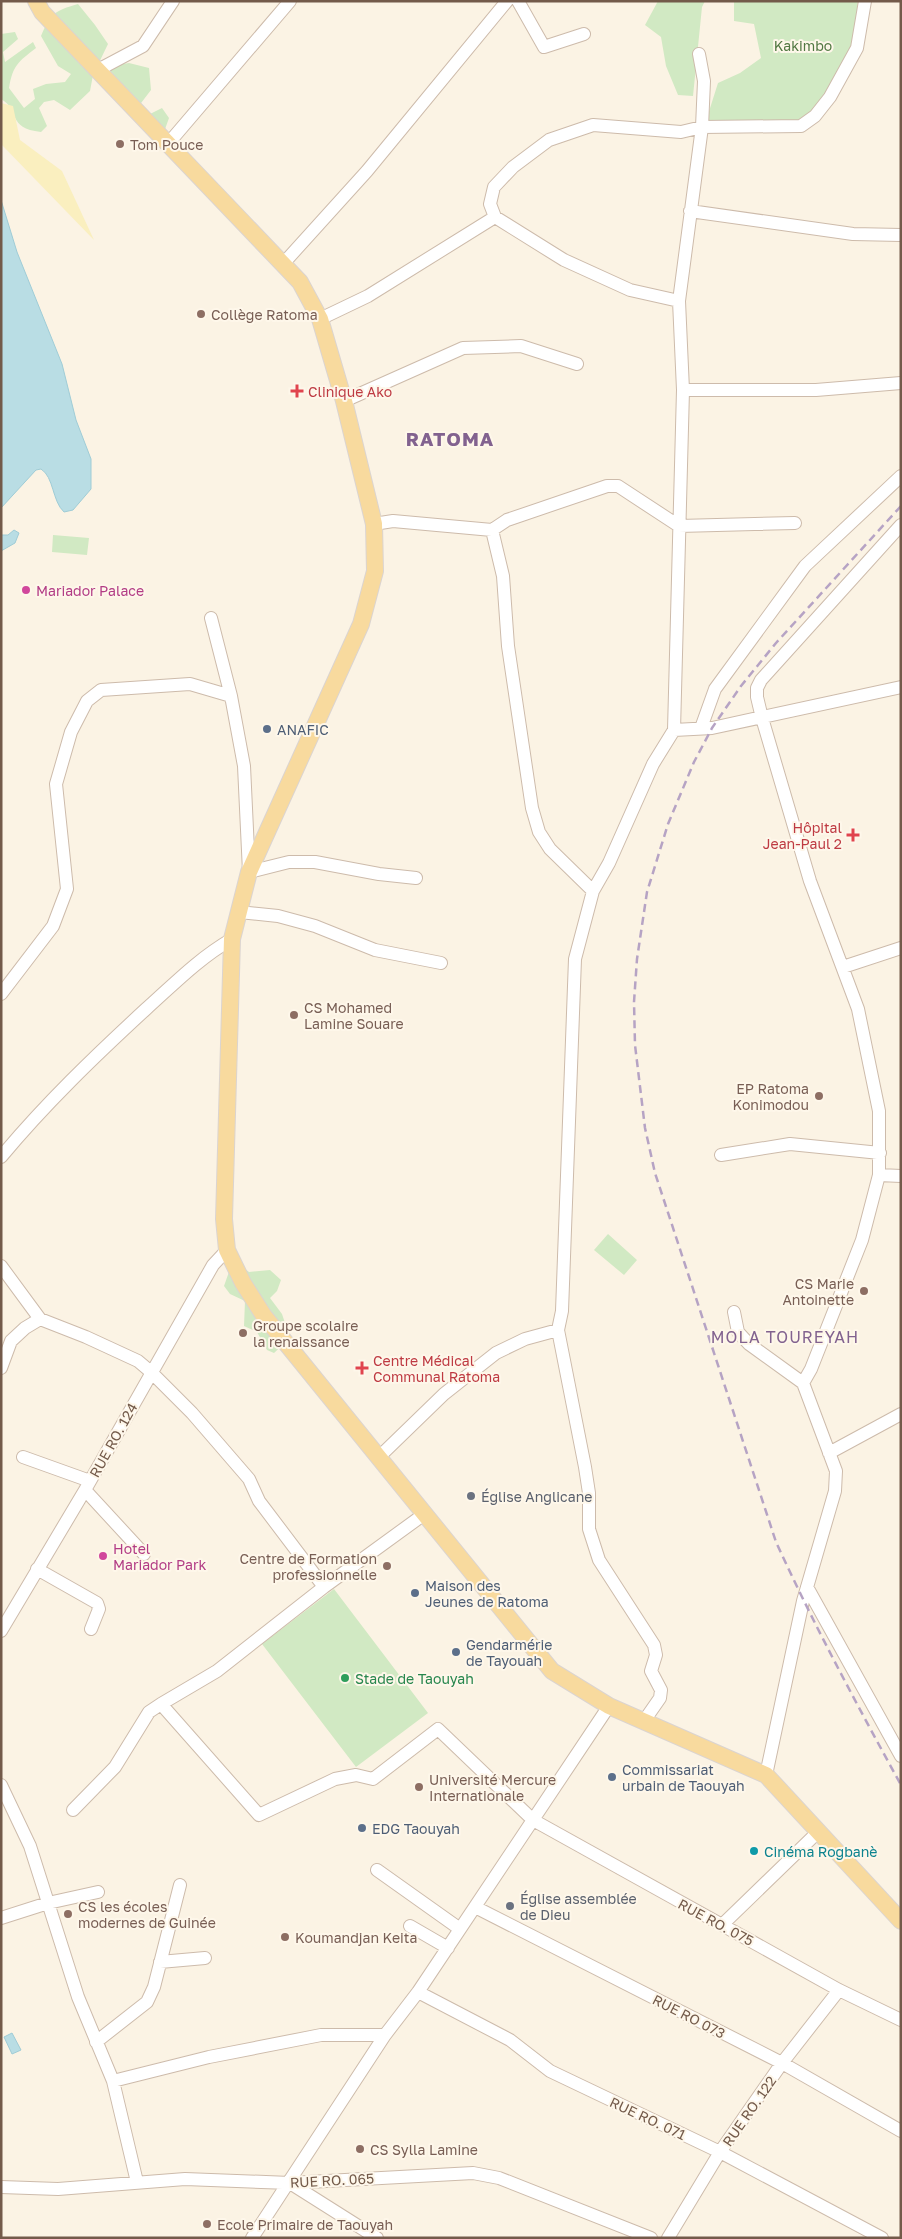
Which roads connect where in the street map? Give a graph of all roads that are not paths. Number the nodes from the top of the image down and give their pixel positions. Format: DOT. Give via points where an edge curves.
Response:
graph roads {
  1 [pos="36,1"];
  2 [pos="173,1"];
  3 [pos="290,1"];
  4 [pos="508,1"];
  5 [pos="518,1"];
  6 [pos="865,1"];
  7 [pos="584,34"];
  8 [pos="699,54"];
  9 [pos="96,71"];
  10 [pos="702,127"];
  11 [pos="167,145"];
  12 [pos="690,211"];
  13 [pos="495,217"];
  14 [pos="901,235"];
  15 [pos="282,265"];
  16 [pos="679,301"];
  17 [pos="320,319"];
  18 [pos="576,364"];
  19 [pos="901,383"];
  20 [pos="683,390"];
  21 [pos="344,401"];
  22 [pos="901,476"];
  23 [pos="795,522"];
  24 [pos="374,524"];
  25 [pos="901,525"];
  26 [pos="679,526"];
  27 [pos="492,530"];
  28 [pos="211,618"];
  29 [pos="901,687"];
  30 [pos="231,696"];
  31 [pos="762,718"];
  32 [pos="701,728"];
  33 [pos="674,730"];
  34 [pos="249,872"];
  35 [pos="416,878"];
  36 [pos="594,890"];
  37 [pos="239,912"];
  38 [pos="232,940"];
  39 [pos="901,948"];
  40 [pos="441,963"];
  41 [pos="842,967"];
  42 [pos="1,994"];
  43 [pos="880,1153"];
  44 [pos="721,1155"];
  45 [pos="1,1157"];
  46 [pos="878,1175"];
  47 [pos="901,1176"];
  48 [pos="227,1250"];
  49 [pos="1,1266"];
  50 [pos="734,1312"];
  51 [pos="40,1319"];
  52 [pos="558,1330"];
  53 [pos="1,1368"];
  54 [pos="151,1372"];
  55 [pos="803,1383"];
  56 [pos="901,1414"];
  57 [pos="829,1452"];
  58 [pos="23,1457"];
  59 [pos="379,1457"];
  60 [pos="88,1486"];
  61 [pos="423,1515"];
  62 [pos="144,1554"];
  63 [pos="37,1569"];
  64 [pos="324,1587"];
  65 [pos="808,1587"];
  66 [pos="6,1611"];
  67 [pos="91,1629"];
  68 [pos="1,1631"];
  69 [pos="161,1704"];
  70 [pos="609,1706"];
  71 [pos="644,1721"];
  72 [pos="901,1756"];
  73 [pos="766,1775"];
  74 [pos="1,1785"];
  75 [pos="73,1810"];
  76 [pos="533,1820"];
  77 [pos="819,1831"];
  78 [pos="377,1870"];
  79 [pos="180,1885"];
  80 [pos="98,1892"];
  81 [pos="48,1903"];
  82 [pos="475,1908"];
  83 [pos="1,1918"];
  84 [pos="901,1921"];
  85 [pos="722,1925"];
  86 [pos="410,1926"];
  87 [pos="460,1929"];
  88 [pos="448,1948"];
  89 [pos="205,1958"];
  90 [pos="160,1962"];
  91 [pos="839,1990"];
  92 [pos="418,1992"];
  93 [pos="901,2020"];
  94 [pos="385,2035"];
  95 [pos="96,2042"];
  96 [pos="782,2064"];
  97 [pos="113,2082"];
  98 [pos="901,2131"];
  99 [pos="720,2152"];
  100 [pos="137,2182"];
  101 [pos="290,2183"];
  102 [pos="1,2187"];
  103 [pos="252,2238"];
  104 [pos="377,2238"];
  105 [pos="651,2238"];
  106 [pos="668,2238"];
  107 [pos="882,2238"];
  1 -- 9 [label="main road" via="42,12"];
  2 -- 9 [label="street" via="143,46"];
  3 -- 11 [label="street"];
  4 -- 15 [label="street" via="368,171"];
  5 -- 7 [label="street" via="544,47"];
  6 -- 10 [label="street" via="857,48 830,97 815,116 801,126"];
  8 -- 10 [label="street" via="704,81"];
  9 -- 11 [label="main road"];
  10 -- 12 [label="street"];
  10 -- 13 [label="street" via="681,132 593,125 549,140 513,167 494,187 490,204"];
  11 -- 15 [label="main road"];
  12 -- 14 [label="street" via="853,234"];
  12 -- 16 [label="street"];
  13 -- 16 [label="street" via="564,260 630,290"];
  13 -- 17 [label="street" via="368,296"];
  15 -- 17 [label="main road" via="300,282"];
  16 -- 20 [label="street"];
  17 -- 21 [label="main road"];
  18 -- 21 [label="street" via="521,346 463,348"];
  19 -- 20 [label="street" via="816,390"];
  20 -- 26 [label="street"];
  21 -- 24 [label="main road"];
  22 -- 32 [label="street" via="805,566 716,689"];
  23 -- 26 [label="street"];
  24 -- 27 [label="street" via="393,521"];
  24 -- 34 [label="main road" via="375,571 361,624"];
  25 -- 31 [label="street" via="761,680 757,697"];
  26 -- 27 [label="street" via="618,486 607,486 507,520"];
  26 -- 33 [label="street"];
  27 -- 36 [label="street" via="503,576 508,646 532,808 539,832 550,849"];
  28 -- 30 [label="street"];
  29 -- 31 [label="street"];
  30 -- 34 [label="street" via="244,766"];
  30 -- 42 [label="street" via="190,684 101,690 87,701 71,732 56,784 67,889 54,926"];
  31 -- 32 [label="street"];
  31 -- 41 [label="street" via="810,881"];
  32 -- 33 [label="street"];
  33 -- 36 [label="street" via="653,764"];
  34 -- 35 [label="street" via="289,862 315,862"];
  34 -- 37 [label="main road"];
  36 -- 52 [label="street" via="575,959 562,1311"];
  37 -- 38 [label="main road"];
  37 -- 40 [label="street" via="278,916 315,926 375,950"];
  38 -- 45 [label="street" via="206,955 100,1052 23,1130"];
  38 -- 48 [label="main road" via="224,1218"];
  39 -- 41 [label="street"];
  41 -- 43 [label="street" via="858,1010 868,1056 879,1111"];
  43 -- 44 [label="street" via="790,1144"];
  43 -- 46 [label="street"];
  46 -- 47 [label="street"];
  46 -- 55 [label="street" via="862,1240"];
  48 -- 54 [label="street, RUE RO. 124" via="213,1265"];
  48 -- 59 [label="main road" via="264,1316"];
  49 -- 51 [label="street"];
  50 -- 55 [label="street" via="738,1332 749,1344"];
  51 -- 53 [label="street" via="11,1341"];
  51 -- 54 [label="street" via="86,1336 138,1361"];
  52 -- 59 [label="street" via="525,1339 496,1352 444,1394"];
  52 -- 71 [label="street" via="585,1467 589,1529 599,1560 654,1645 656,1654 651,1671 661,1690 660,1698"];
  54 -- 60 [label="street, RUE RO. 124"];
  54 -- 64 [label="street" via="192,1413 249,1479 259,1501"];
  55 -- 57 [label="street"];
  56 -- 57 [label="street"];
  57 -- 65 [label="street" via="836,1471 835,1491"];
  58 -- 60 [label="street"];
  59 -- 61 [label="main road"];
  60 -- 62 [label="street"];
  60 -- 63 [label="street, RUE RO. 124"];
  61 -- 64 [label="street"];
  61 -- 70 [label="main road" via="552,1671"];
  63 -- 66 [label="street, RUE RO. 124"];
  63 -- 67 [label="street" via="97,1604 100,1609"];
  64 -- 69 [label="street" via="217,1671"];
  65 -- 72 [label="street"];
  65 -- 73 [label="street"];
  66 -- 68 [label="street, RUE RO. 124"];
  69 -- 75 [label="street" via="149,1712 116,1767"];
  69 -- 76 [label="street, RUE RO. 075" via="259,1815 335,1779 356,1775 373,1779 438,1729"];
  70 -- 71 [label="main road"];
  70 -- 76 [label="street"];
  71 -- 73 [label="main road"];
  73 -- 77 [label="main road"];
  74 -- 81 [label="street" via="30,1846"];
  76 -- 82 [label="street"];
  76 -- 85 [label="street, RUE RO. 075"];
  77 -- 84 [label="main road"];
  77 -- 85 [label="street"];
  78 -- 87 [label="street"];
  79 -- 90 [label="street"];
  80 -- 81 [label="street"];
  81 -- 83 [label="street"];
  81 -- 95 [label="street" via="78,1998"];
  82 -- 87 [label="street"];
  82 -- 96 [label="street, RUE RO 073"];
  85 -- 91 [label="street, RUE RO. 075"];
  86 -- 88 [label="street"];
  87 -- 88 [label="street"];
  88 -- 92 [label="street"];
  89 -- 90 [label="street"];
  90 -- 95 [label="street" via="147,2002"];
  91 -- 93 [label="street, RUE RO. 075"];
  91 -- 96 [label="street, RUE RO. 122"];
  92 -- 94 [label="street"];
  92 -- 99 [label="street, RUE RO. 071" via="510,2040 550,2071"];
  94 -- 97 [label="street" via="321,2035 209,2057"];
  94 -- 101 [label="street"];
  95 -- 97 [label="street"];
  96 -- 98 [label="street, RUE RO 073"];
  96 -- 99 [label="street, RUE RO. 122"];
  97 -- 100 [label="street"];
  99 -- 106 [label="street, RUE RO. 122"];
  99 -- 107 [label="street, RUE RO. 071"];
  100 -- 101 [label="street, RUE RO. 065" via="185,2179"];
  100 -- 102 [label="street, RUE RO. 065" via="58,2189"];
  101 -- 103 [label="street"];
  101 -- 104 [label="street"];
  101 -- 105 [label="street, RUE RO. 065" via="473,2173 499,2178"];
}
